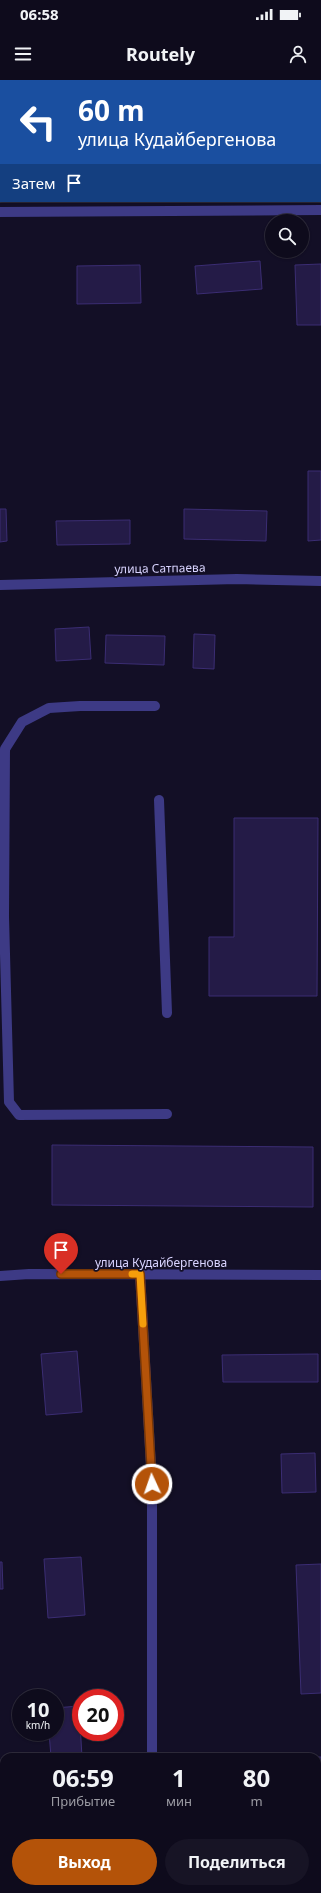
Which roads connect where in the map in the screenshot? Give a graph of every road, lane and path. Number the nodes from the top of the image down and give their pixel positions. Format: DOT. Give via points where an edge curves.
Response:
graph roads {
  1 [pos="321,210"];
  2 [pos="0,212"];
  3 [pos="321,581"];
  4 [pos="0,585"];
  5 [pos="155,706"];
  6 [pos="159,800"];
  7 [pos="2,917"];
  8 [pos="168,1013"];
  9 [pos="167,1114"];
  10 [pos="140,1274"];
  11 [pos="321,1275"];
  12 [pos="0,1276"];
  13 [pos="152,1753"];
  1 -- 2 [label="street"];
  3 -- 4 [label="street, улица Сатпаева" via="237,579"];
  5 -- 7 [label="street" via="49,708 22,722 5,749"];
  6 -- 8 [label="street"];
  7 -- 9 [label="street" via="9,1102 19,1115"];
  10 -- 11 [label="street, улица Кудайбергенова"];
  10 -- 12 [label="street, улица Кудайбергенова"];
  10 -- 13 [label="street" via="152,1484"];
}
